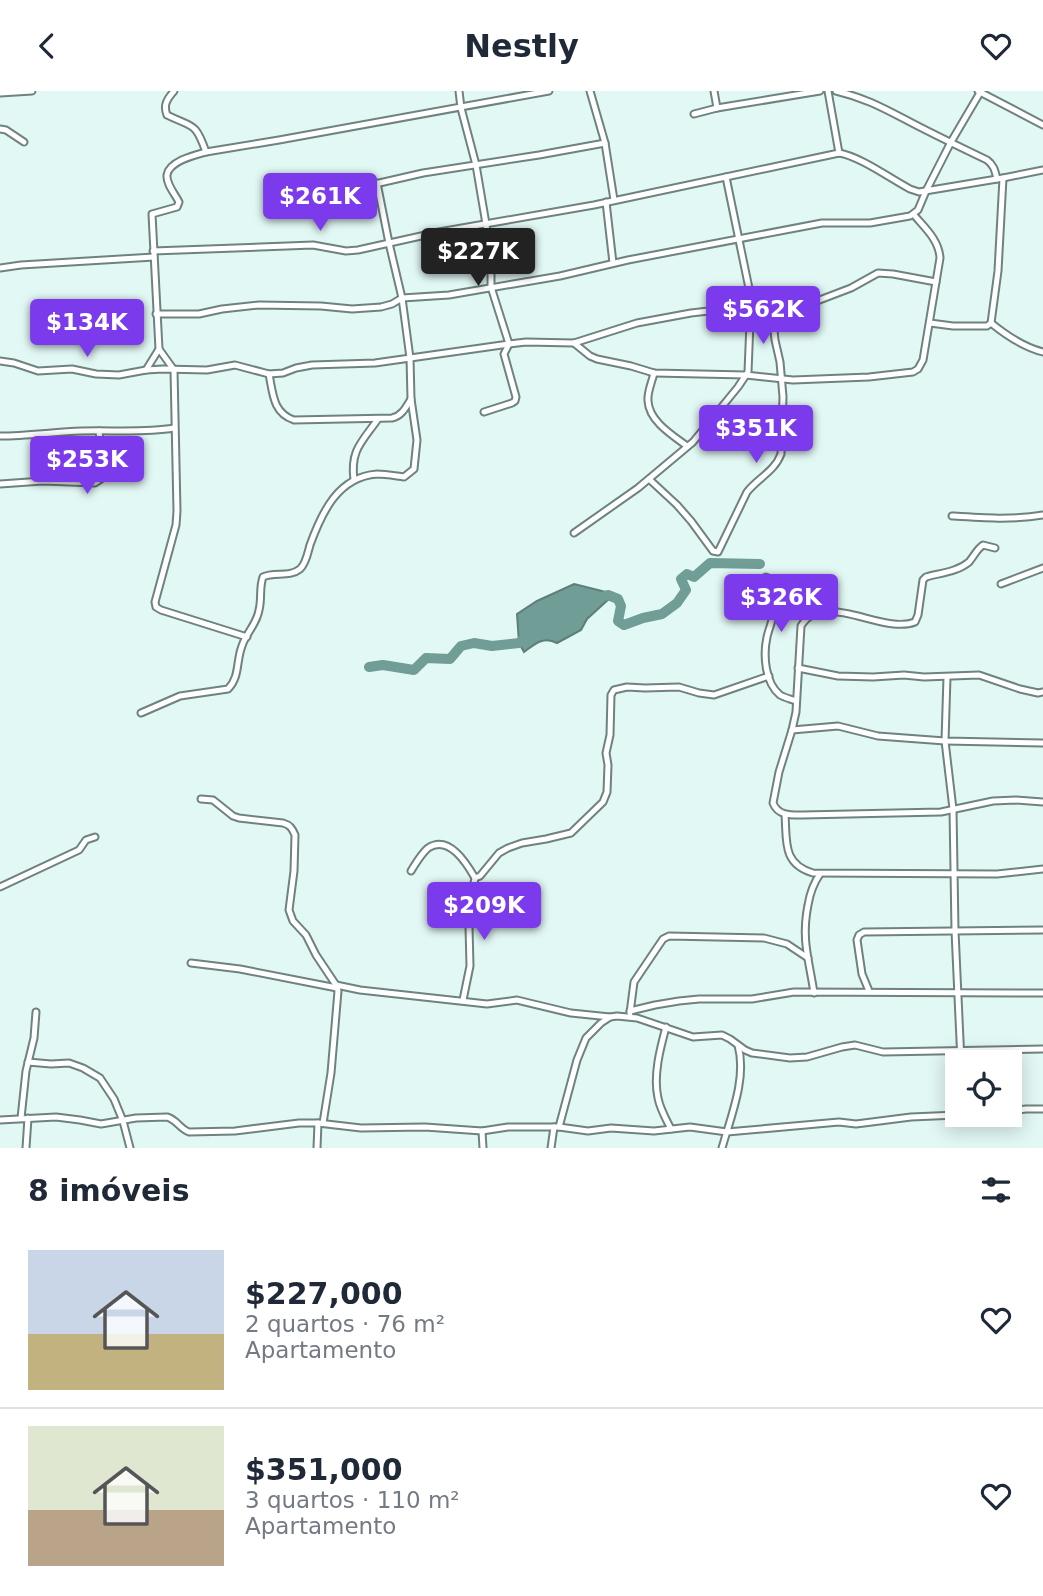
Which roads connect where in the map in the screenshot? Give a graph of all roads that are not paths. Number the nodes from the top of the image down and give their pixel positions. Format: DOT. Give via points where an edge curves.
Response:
graph roads {
  1 [pos="32,91"];
  2 [pos="174,91"];
  3 [pos="458,91"];
  4 [pos="549,91"];
  5 [pos="590,91"];
  6 [pos="714,91"];
  7 [pos="820,91"];
  8 [pos="828,91"];
  9 [pos="836,91"];
  10 [pos="979,91"];
  11 [pos="0,93"];
  12 [pos="461,108"];
  13 [pos="717,108"];
  14 [pos="694,114"];
  15 [pos="1043,125"];
  16 [pos="0,129"];
  17 [pos="24,142"];
  18 [pos="951,142"];
  19 [pos="605,143"];
  20 [pos="206,152"];
  21 [pos="839,153"];
  22 [pos="476,165"];
  23 [pos="1043,170"];
  24 [pos="726,177"];
  25 [pos="1000,179"];
  26 [pos="377,183"];
  27 [pos="926,191"];
  28 [pos="303,194"];
  29 [pos="614,200"];
  30 [pos="606,202"];
  31 [pos="914,215"];
  32 [pos="486,224"];
  33 [pos="739,239"];
  34 [pos="389,243"];
  35 [pos="154,254"];
  36 [pos="613,263"];
  37 [pos="0,268"];
  38 [pos="936,282"];
  39 [pos="491,287"];
  40 [pos="402,297"];
  41 [pos="752,307"];
  42 [pos="772,311"];
  43 [pos="156,314"];
  44 [pos="930,323"];
  45 [pos="990,323"];
  46 [pos="574,343"];
  47 [pos="509,344"];
  48 [pos="159,349"];
  49 [pos="1043,352"];
  50 [pos="410,358"];
  51 [pos="0,361"];
  52 [pos="146,370"];
  53 [pos="174,370"];
  54 [pos="654,373"];
  55 [pos="269,375"];
  56 [pos="746,375"];
  57 [pos="781,378"];
  58 [pos="411,399"];
  59 [pos="484,412"];
  60 [pos="378,419"];
  61 [pos="174,428"];
  62 [pos="99,431"];
  63 [pos="0,436"];
  64 [pos="687,446"];
  65 [pos="649,479"];
  66 [pos="354,480"];
  67 [pos="0,484"];
  68 [pos="1043,515"];
  69 [pos="952,516"];
  70 [pos="574,533"];
  71 [pos="995,548"];
  72 [pos="1043,568"];
  73 [pos="778,583"];
  74 [pos="1001,584"];
  75 [pos="247,637"];
  76 [pos="798,668"];
  77 [pos="769,677"];
  78 [pos="947,677"];
  79 [pos="1043,692"];
  80 [pos="796,701"];
  81 [pos="141,713"];
  82 [pos="792,730"];
  83 [pos="945,741"];
  84 [pos="1043,743"];
  85 [pos="201,799"];
  86 [pos="1043,802"];
  87 [pos="953,809"];
  88 [pos="785,815"];
  89 [pos="95,837"];
  90 [pos="1043,869"];
  91 [pos="411,871"];
  92 [pos="953,873"];
  93 [pos="820,874"];
  94 [pos="475,878"];
  95 [pos="0,887"];
  96 [pos="1043,930"];
  97 [pos="955,931"];
  98 [pos="808,958"];
  99 [pos="191,963"];
  100 [pos="337,987"];
  101 [pos="869,991"];
  102 [pos="959,992"];
  103 [pos="814,993"];
  104 [pos="1043,993"];
  105 [pos="463,1000"];
  106 [pos="36,1012"];
  107 [pos="630,1014"];
  108 [pos="610,1017"];
  109 [pos="666,1027"];
  110 [pos="738,1045"];
  111 [pos="1043,1049"];
  112 [pos="945,1050"];
  113 [pos="961,1050"];
  114 [pos="28,1062"];
  115 [pos="1043,1109"];
  116 [pos="1022,1110"];
  117 [pos="945,1116"];
  118 [pos="24,1118"];
  119 [pos="0,1120"];
  120 [pos="122,1121"];
  121 [pos="320,1123"];
  122 [pos="556,1127"];
  123 [pos="671,1129"];
  124 [pos="482,1131"];
  125 [pos="727,1132"];
  126 [pos="26,1148"];
  127 [pos="130,1148"];
  128 [pos="317,1148"];
  129 [pos="484,1148"];
  130 [pos="551,1148"];
  131 [pos="722,1148"];
  1 -- 11 [label="street"];
  2 -- 20 [label="street" via="167,100 167,115 197,130"];
  3 -- 12 [label="street"];
  4 -- 12 [label="street"];
  5 -- 19 [label="street"];
  6 -- 13 [label="street"];
  7 -- 13 [label="street"];
  8 -- 21 [label="street"];
  9 -- 18 [label="street" via="881,106"];
  10 -- 15 [label="street"];
  10 -- 18 [label="street"];
  12 -- 20 [label="street"];
  12 -- 22 [label="street"];
  13 -- 14 [label="street"];
  16 -- 17 [label="street"];
  18 -- 25 [label="street" via="992,163"];
  18 -- 27 [label="street"];
  19 -- 22 [label="street"];
  19 -- 29 [label="street"];
  20 -- 35 [label="street" via="174,164 168,171 179,202 177,207 152,214"];
  21 -- 24 [label="street"];
  21 -- 27 [label="street" via="857,158 910,189"];
  22 -- 26 [label="street"];
  22 -- 32 [label="street"];
  23 -- 25 [label="street"];
  24 -- 29 [label="street"];
  24 -- 33 [label="street"];
  25 -- 27 [label="street"];
  25 -- 45 [label="street" via="998,271"];
  26 -- 28 [label="street"];
  26 -- 34 [label="street"];
  27 -- 31 [label="street"];
  29 -- 30 [label="street"];
  30 -- 32 [label="street"];
  30 -- 36 [label="street"];
  31 -- 33 [label="street" via="870,223 822,223"];
  31 -- 38 [label="street" via="939,250"];
  32 -- 34 [label="street"];
  32 -- 39 [label="street"];
  33 -- 36 [label="street"];
  33 -- 41 [label="street"];
  34 -- 35 [label="street" via="358,250 313,245"];
  34 -- 40 [label="street"];
  35 -- 37 [label="street"];
  35 -- 43 [label="street"];
  36 -- 39 [label="street"];
  38 -- 42 [label="street" via="878,273 808,304"];
  38 -- 44 [label="street"];
  39 -- 40 [label="street"];
  39 -- 47 [label="street"];
  40 -- 43 [label="street" via="392,305 352,309 258,305 199,314"];
  40 -- 50 [label="street"];
  41 -- 42 [label="street"];
  41 -- 46 [label="street" via="736,305 637,323"];
  41 -- 56 [label="street"];
  42 -- 57 [label="street"];
  43 -- 48 [label="street"];
  44 -- 45 [label="street"];
  44 -- 57 [label="street" via="923,360 913,372"];
  45 -- 49 [label="street" via="1028,348"];
  46 -- 47 [label="street"];
  46 -- 54 [label="street" via="597,359"];
  47 -- 50 [label="street"];
  47 -- 59 [label="street" via="503,354 515,401"];
  48 -- 52 [label="street"];
  48 -- 53 [label="street"];
  50 -- 55 [label="street" via="312,365"];
  50 -- 58 [label="street"];
  51 -- 52 [label="street" via="38,371 72,369 119,375"];
  52 -- 53 [label="street"];
  53 -- 55 [label="street" via="235,365"];
  53 -- 61 [label="street"];
  54 -- 56 [label="street"];
  54 -- 64 [label="street" via="648,395 651,411"];
  55 -- 60 [label="street" via="285,417"];
  56 -- 57 [label="street"];
  56 -- 64 [label="street"];
  57 -- 65 [label="street" via="784,418 778,463 747,492 718,552"];
  58 -- 60 [label="street" via="398,417"];
  58 -- 66 [label="street" via="414,469 404,477 380,474"];
  60 -- 66 [label="street" via="354,454"];
  61 -- 62 [label="street"];
  61 -- 75 [label="street" via="176,525 156,607"];
  62 -- 63 [label="street"];
  62 -- 67 [label="street" via="104,477 96,483"];
  64 -- 65 [label="street"];
  65 -- 70 [label="street"];
  66 -- 75 [label="street" via="328,502 303,566 292,573 263,576 258,617"];
  68 -- 69 [label="street" via="1009,519"];
  71 -- 76 [label="street" via="983,545 963,566 926,577 915,622 896,626 833,611 806,618 801,626"];
  72 -- 74 [label="street"];
  73 -- 77 [label="street" via="766,577 763,580 774,607 765,647"];
  75 -- 81 [label="street" via="234,683 228,688 180,696"];
  76 -- 78 [label="street" via="838,675"];
  76 -- 80 [label="street"];
  77 -- 80 [label="street" via="780,694"];
  77 -- 94 [label="street" via="714,695 679,687 614,690 603,802 571,833 508,848"];
  78 -- 79 [label="street" via="979,675"];
  78 -- 83 [label="street"];
  80 -- 82 [label="street"];
  82 -- 83 [label="street" via="838,726 878,736"];
  82 -- 88 [label="street" via="773,803"];
  83 -- 84 [label="street"];
  83 -- 87 [label="street"];
  85 -- 100 [label="street" via="213,800 239,818 283,823 293,829 290,916"];
  86 -- 87 [label="street" via="993,801"];
  87 -- 88 [label="street"];
  87 -- 92 [label="street"];
  88 -- 93 [label="street" via="788,852 794,863"];
  89 -- 95 [label="street" via="79,850"];
  90 -- 92 [label="street"];
  91 -- 94 [label="street" via="429,848 439,845 465,860"];
  92 -- 93 [label="street"];
  92 -- 97 [label="street"];
  93 -- 98 [label="street" via="811,890 804,923"];
  94 -- 105 [label="street" via="470,966"];
  96 -- 97 [label="street"];
  97 -- 101 [label="street" via="859,935 860,964"];
  97 -- 102 [label="street"];
  98 -- 103 [label="street"];
  98 -- 107 [label="street" via="787,944 764,938 669,936 634,982"];
  99 -- 100 [label="street"];
  100 -- 105 [label="street"];
  100 -- 121 [label="street" via="331,1073"];
  101 -- 102 [label="street"];
  101 -- 103 [label="street"];
  102 -- 104 [label="street"];
  102 -- 113 [label="street"];
  103 -- 107 [label="street" via="699,999"];
  105 -- 108 [label="street" via="488,1004 517,1000"];
  106 -- 114 [label="street"];
  107 -- 108 [label="street"];
  107 -- 109 [label="street"];
  108 -- 122 [label="street" via="582,1045"];
  109 -- 110 [label="street" via="693,1037 722,1035"];
  109 -- 123 [label="street" via="656,1086"];
  110 -- 112 [label="street" via="752,1053 799,1058 855,1045 883,1052"];
  110 -- 125 [label="street" via="741,1074"];
  111 -- 113 [label="street"];
  114 -- 118 [label="street"];
  114 -- 120 [label="street" via="69,1063 100,1078"];
  115 -- 116 [label="street"];
  117 -- 125 [label="street"];
  118 -- 119 [label="street"];
  118 -- 120 [label="street" via="57,1117 101,1124"];
  118 -- 126 [label="street"];
  120 -- 121 [label="street" via="170,1117 185,1131 216,1133"];
  120 -- 127 [label="street"];
  121 -- 124 [label="street"];
  121 -- 128 [label="street"];
  122 -- 123 [label="street"];
  122 -- 124 [label="street"];
  122 -- 130 [label="street"];
  123 -- 125 [label="street"];
  124 -- 129 [label="street"];
  125 -- 131 [label="street"];
}
